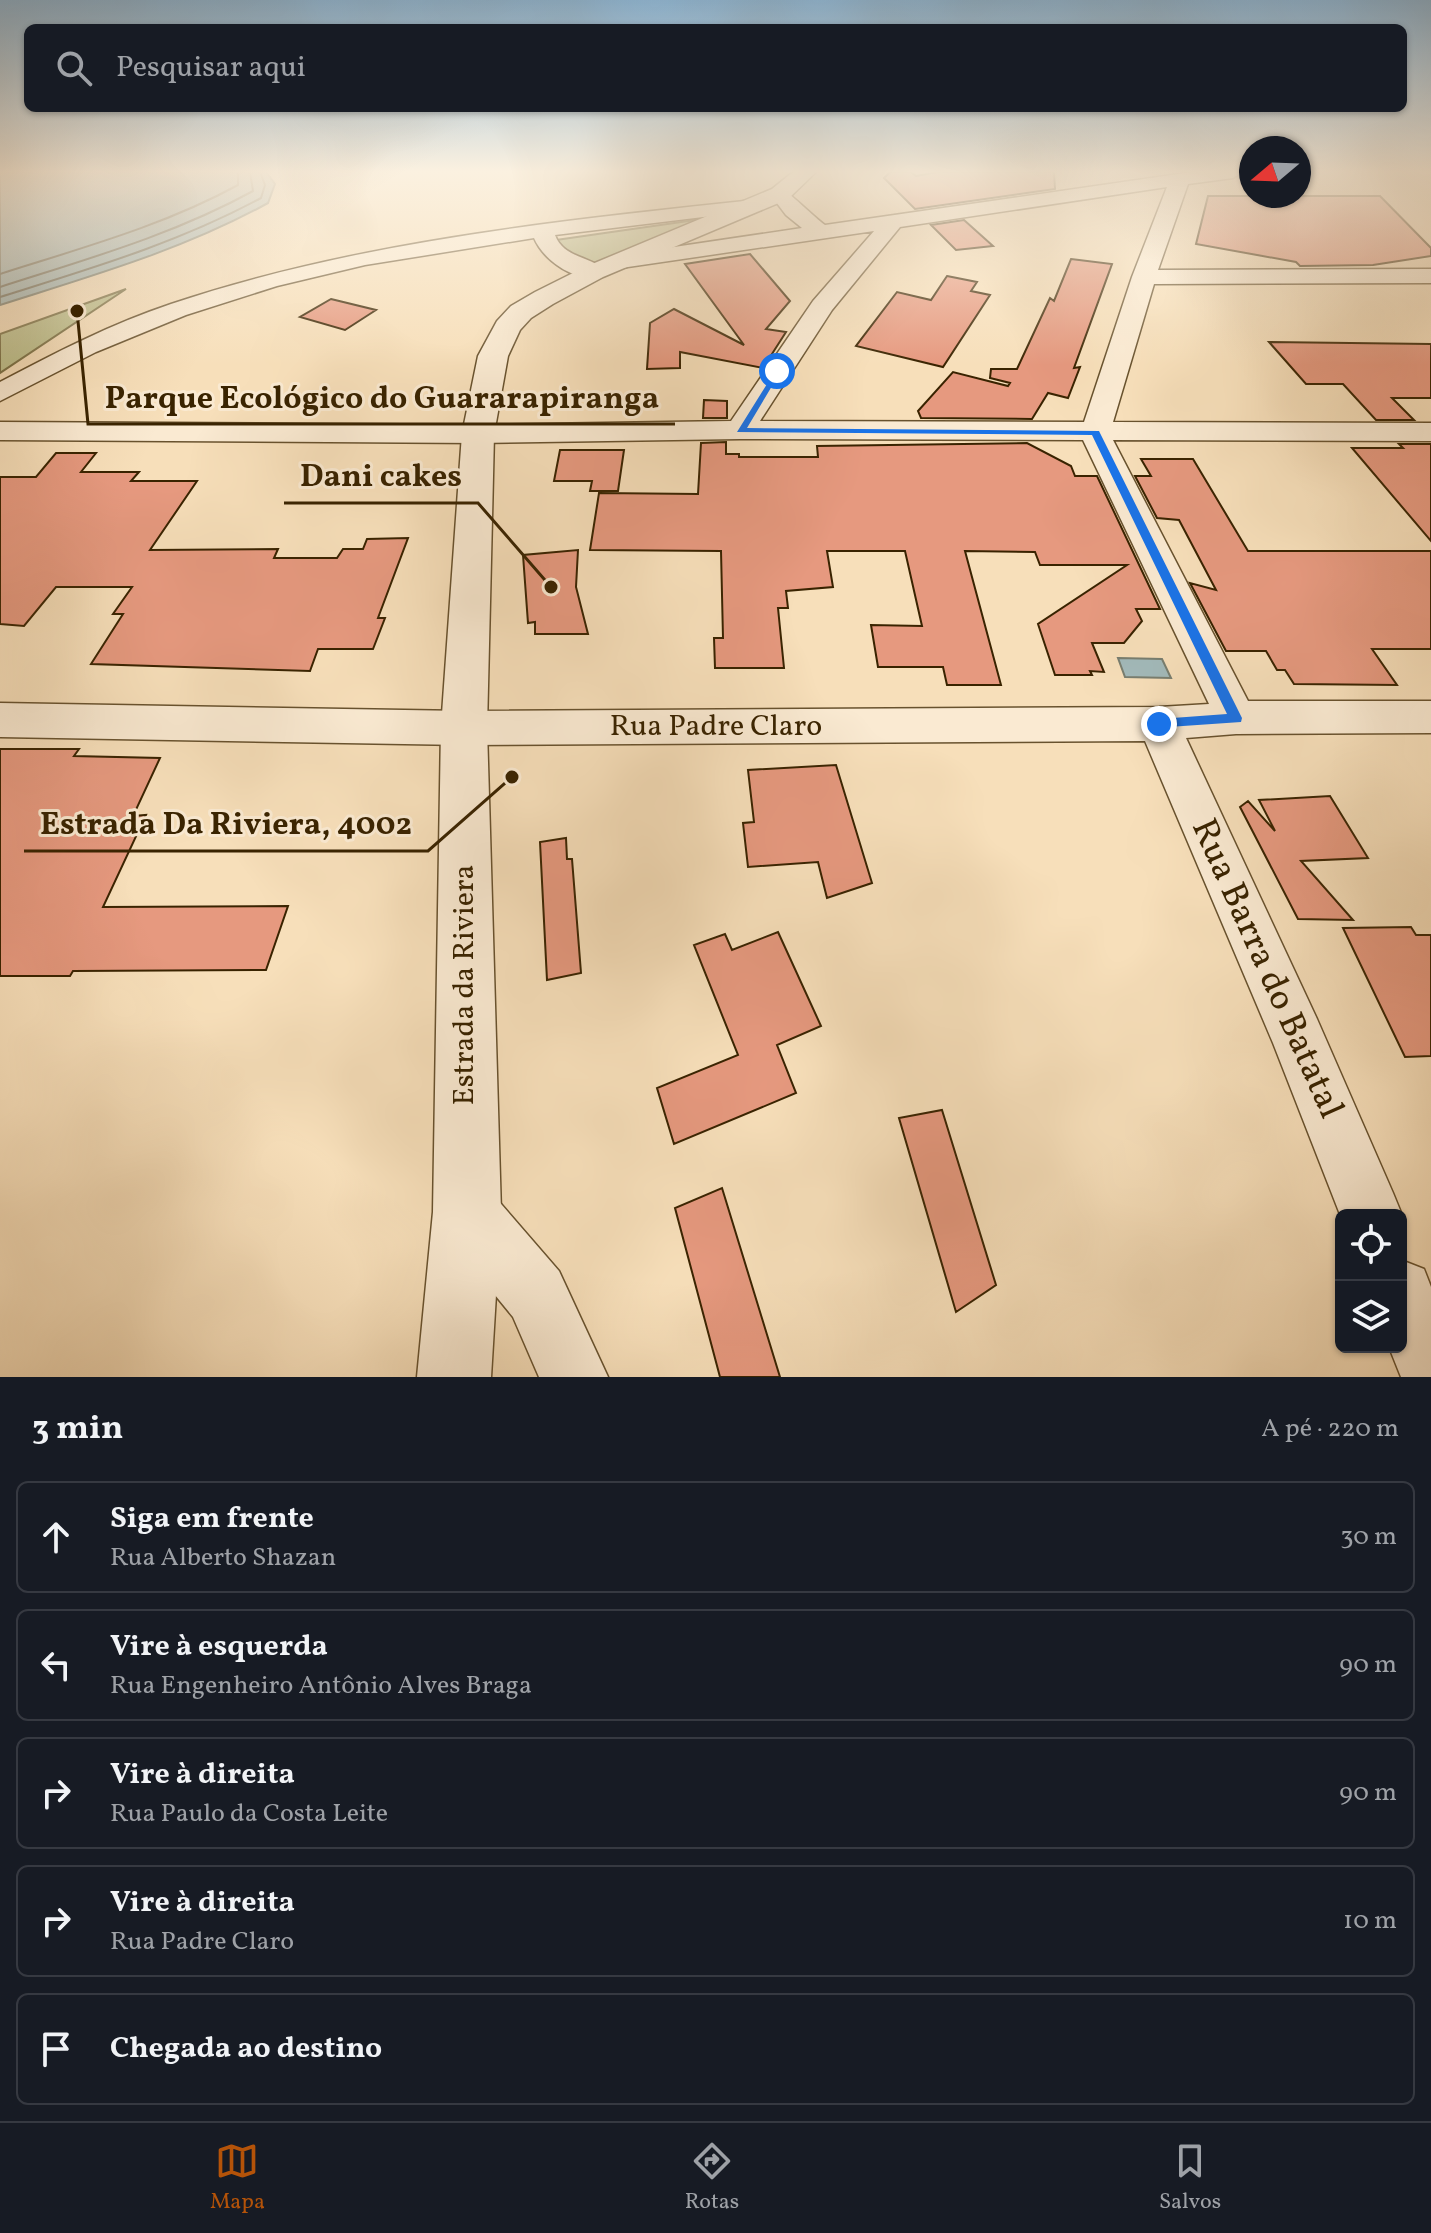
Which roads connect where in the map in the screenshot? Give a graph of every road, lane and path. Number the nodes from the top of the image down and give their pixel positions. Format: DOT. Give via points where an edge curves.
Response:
graph roads {
  1 [pos="507,236"];
  2 [pos="544,236"];
  3 [pos="681,236"];
  4 [pos="799,236"];
  5 [pos="881,236"];
  6 [pos="1159,236"];
  7 [pos="621,261"];
  8 [pos="1431,261"];
  9 [pos="594,272"];
  10 [pos="1381,274"];
  11 [pos="1431,276"];
  12 [pos="1144,277"];
  13 [pos="0,393"];
  14 [pos="740,430"];
  15 [pos="0,431"];
  16 [pos="1431,432"];
  17 [pos="1095,433"];
  18 [pos="478,434"];
  19 [pos="1431,717"];
  20 [pos="1236,718"];
  21 [pos="0,720"];
  22 [pos="1159,724"];
  23 [pos="464,728"];
  24 [pos="1369,1209"];
  25 [pos="467,1212"];
  26 [pos="1407,1307"];
  27 [pos="1431,1368"];
  28 [pos="454,1377"];
  29 [pos="574,1377"];
  1 -- 13 [label="street" via="364,257 208,298 104,336"];
  2 -- 9 [label="street" via="555,255"];
  3 -- 7 [label="street, Estrada da Riviera"];
  4 -- 7 [label="street"];
  5 -- 14 [label="street" via="822,306"];
  6 -- 12 [label="street"];
  7 -- 9 [label="street, Estrada da Riviera"];
  8 -- 10 [label="street"];
  9 -- 18 [label="street, Estrada da Riviera" via="521,312 507,327 493,356"];
  10 -- 11 [label="street"];
  10 -- 12 [label="street"];
  12 -- 17 [label="street"];
  14 -- 17 [label="street"];
  14 -- 18 [label="street"];
  15 -- 18 [label="street"];
  16 -- 17 [label="street"];
  17 -- 20 [label="street"];
  18 -- 23 [label="street, Estrada da Riviera"];
  19 -- 20 [label="street, Rua Padre Claro"];
  20 -- 22 [label="street, Rua Padre Claro"];
  21 -- 23 [label="street, Rua Padre Claro"];
  22 -- 23 [label="street, Rua Padre Claro"];
  22 -- 24 [label="street, Rua Barra do Batatal"];
  23 -- 25 [label="street, Estrada da Riviera"];
  25 -- 28 [label="street, Estrada da Riviera"];
  25 -- 29 [label="street" via="536,1294"];
  26 -- 27 [label="street"];
}
